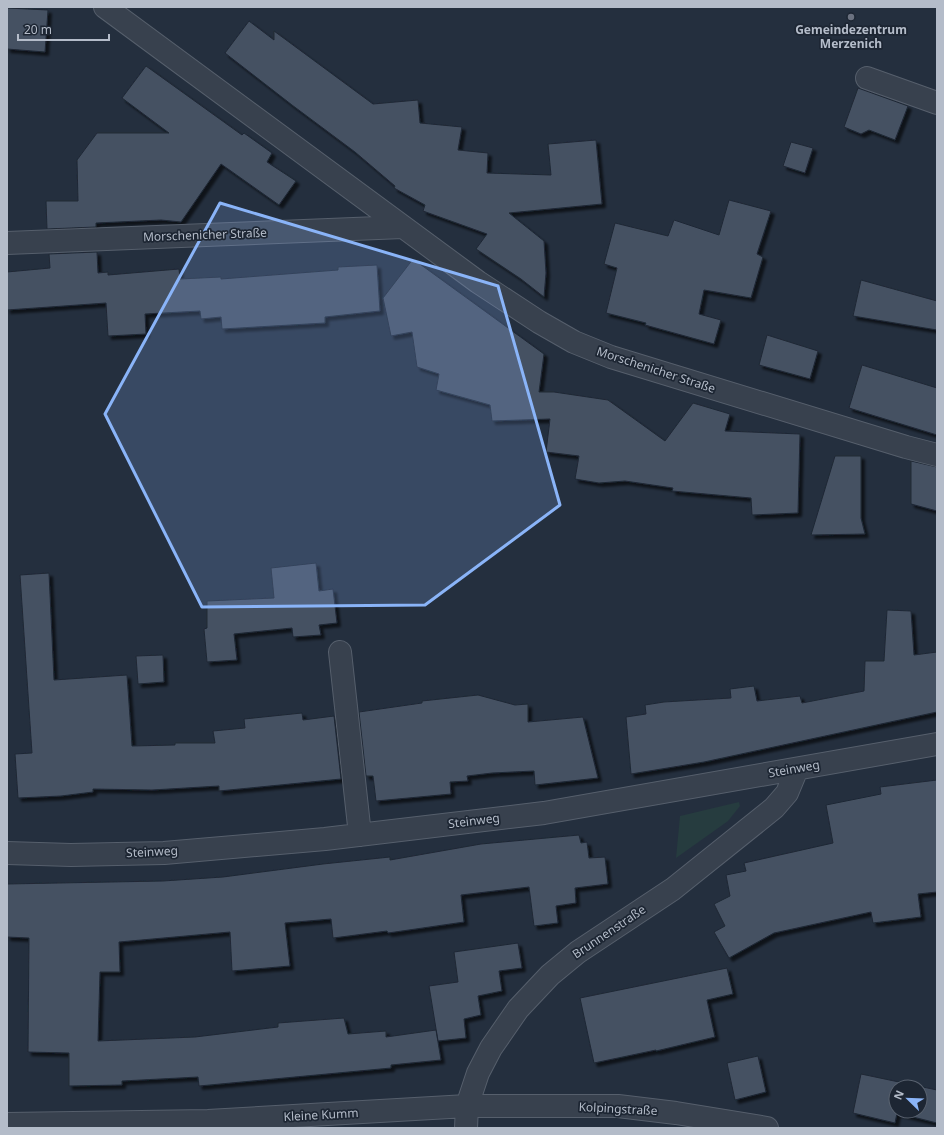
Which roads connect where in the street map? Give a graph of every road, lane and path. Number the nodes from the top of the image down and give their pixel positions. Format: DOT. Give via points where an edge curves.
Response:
graph roads {
  1 [pos="104,7"];
  2 [pos="867,78"];
  3 [pos="937,104"];
  4 [pos="403,226"];
  5 [pos="7,243"];
  6 [pos="937,455"];
  7 [pos="340,652"];
  8 [pos="937,744"];
  9 [pos="797,769"];
  10 [pos="360,835"];
  11 [pos="7,853"];
  12 [pos="467,1106"];
  13 [pos="7,1124"];
  14 [pos="466,1128"];
  15 [pos="767,1128"];
  1 -- 4 [label="street, Morschenicher Straße"];
  2 -- 3 [label="street"];
  4 -- 5 [label="street, Morschenicher Straße"];
  4 -- 6 [label="street, Morschenicher Straße" via="484,286 574,342 611,357"];
  7 -- 10 [label="street"];
  8 -- 9 [label="street, Steinweg"];
  9 -- 10 [label="street, Steinweg" via="544,813"];
  9 -- 12 [label="street, Brunnenstraße" via="787,793 774,808 672,889 578,952 550,975 518,1009 491,1048 478,1073"];
  10 -- 11 [label="street, Steinweg" via="164,853"];
  12 -- 13 [label="street, Kleine Kumm" via="208,1121"];
  12 -- 14 [label="street, Brunnenstraße"];
  12 -- 15 [label="street, Kolpingstraße" via="618,1106"];
}
